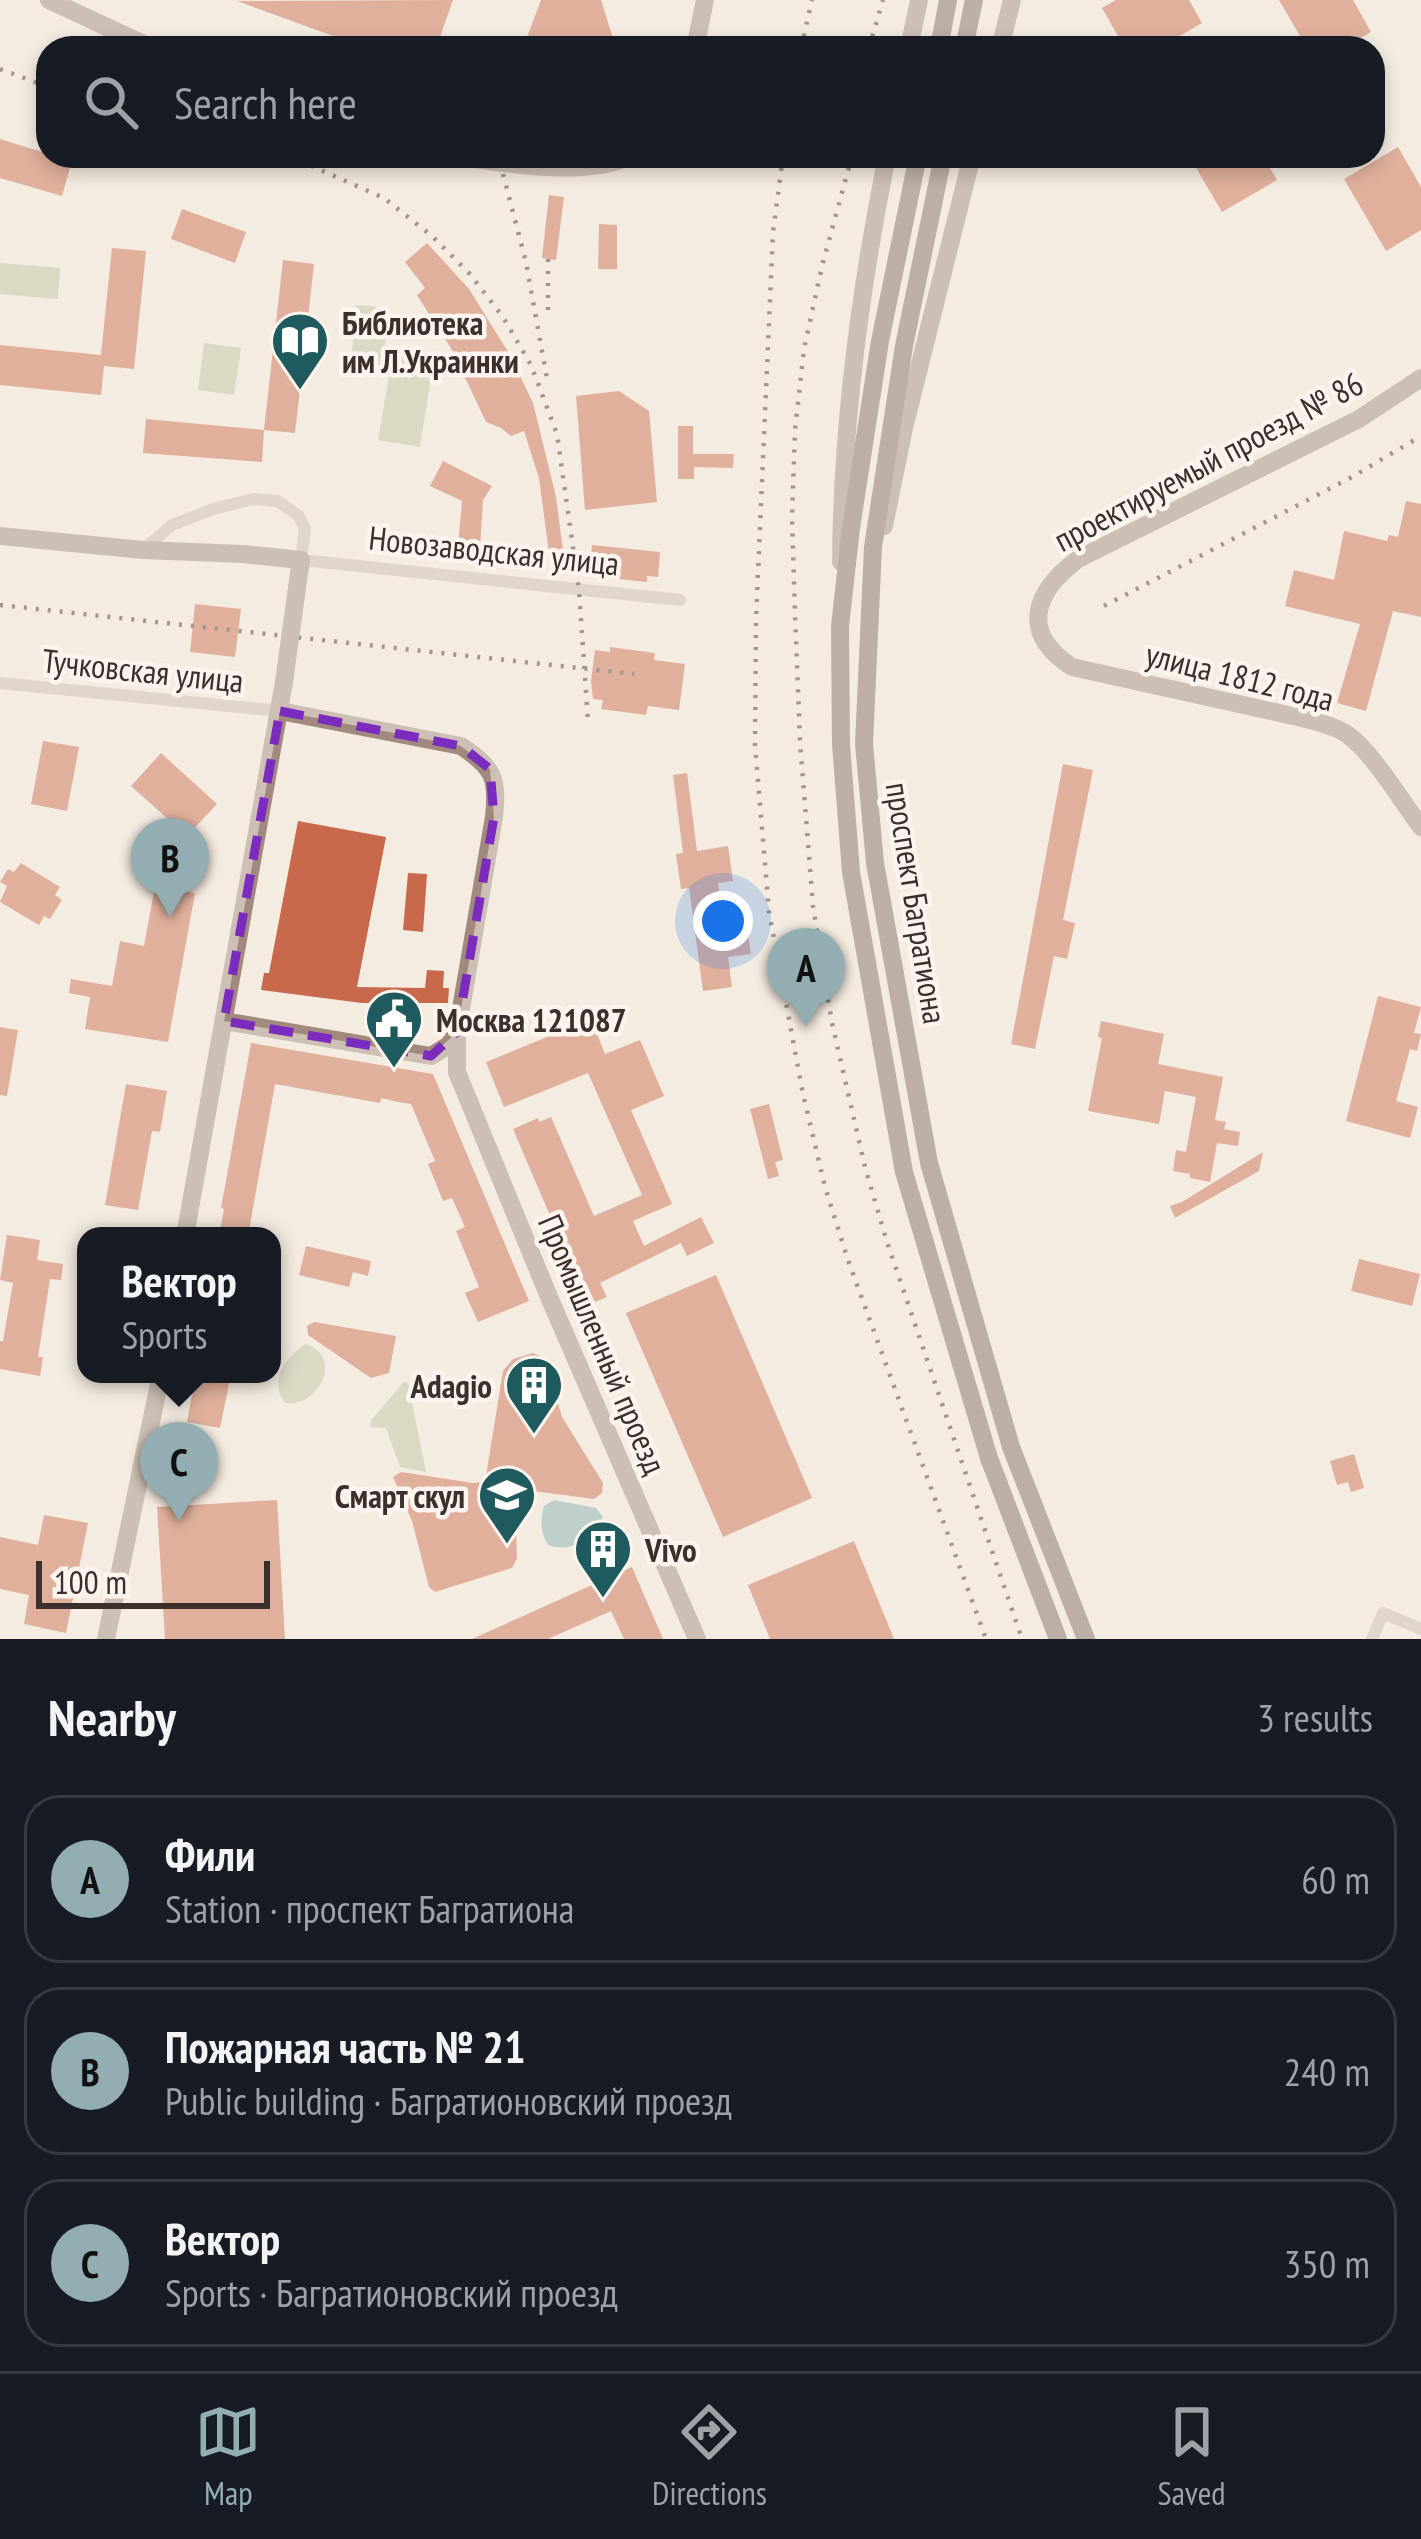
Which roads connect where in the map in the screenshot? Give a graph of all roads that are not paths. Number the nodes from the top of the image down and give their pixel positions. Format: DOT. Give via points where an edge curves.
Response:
graph roads {
  1 [pos="50,0"];
  2 [pos="704,0"];
  3 [pos="919,0"];
  4 [pos="948,0"];
  5 [pos="974,0"];
  6 [pos="1012,0"];
  7 [pos="126,36"];
  8 [pos="697,36"];
  9 [pos="912,36"];
  10 [pos="941,36"];
  11 [pos="966,36"];
  12 [pos="1003,36"];
  13 [pos="885,168"];
  14 [pos="916,168"];
  15 [pos="941,168"];
  16 [pos="969,168"];
  17 [pos="1421,378"];
  18 [pos="0,536"];
  19 [pos="143,550"];
  20 [pos="301,560"];
  21 [pos="680,600"];
  22 [pos="869,601"];
  23 [pos="840,626"];
  24 [pos="1072,667"];
  25 [pos="0,683"];
  26 [pos="280,711"];
  27 [pos="1421,827"];
  28 [pos="224,1021"];
  29 [pos="457,1032"];
  30 [pos="431,1056"];
  31 [pos="457,1072"];
  32 [pos="187,1227"];
  33 [pos="159,1383"];
  34 [pos="1421,1629"];
  35 [pos="106,1639"];
  36 [pos="697,1639"];
  37 [pos="1058,1639"];
  38 [pos="1086,1639"];
  39 [pos="1372,1639"];
  1 -- 7 [label="street"];
  2 -- 8 [label="street"];
  3 -- 9 [label="street"];
  4 -- 10 [label="main road"];
  5 -- 11 [label="main road"];
  6 -- 12 [label="street"];
  13 -- 23 [label="street" via="850,375"];
  14 -- 23 [label="main road, проспект Багратиона" via="876,364"];
  15 -- 22 [label="main road, проспект Багратиона" via="904,346"];
  16 -- 22 [label="street"];
  17 -- 24 [label="street, проектируемый проезд № 86" via="1359,419 1056,576 1037,614 1052,654"];
  18 -- 19 [label="street, Новозаводская улица"];
  19 -- 20 [label="street, Новозаводская улица"];
  19 -- 20 [label="street" via="172,525 253,499 277,501 299,516"];
  20 -- 21 [label="street, Новозаводская улица"];
  20 -- 26 [label="street, bridge"];
  22 -- 38 [label="main road, проспект Багратиона" via="864,744 875,863 929,1163 1011,1447"];
  23 -- 37 [label="main road, проспект Багратиона" via="851,872 904,1172 989,1458"];
  24 -- 27 [label="street, улица 1812 года" via="1325,724 1365,752"];
  25 -- 26 [label="street, Тучковская улица"];
  26 -- 28 [label="street"];
  26 -- 29 [label="street, Промышленный проезд" via="461,746 490,770 494,818"];
  28 -- 30 [label="street"];
  28 -- 32 [label="street"];
  29 -- 30 [label="street"];
  29 -- 31 [label="street, Промышленный проезд"];
  30 -- 31 [label="street"];
  31 -- 36 [label="street, Промышленный проезд"];
  33 -- 35 [label="street"];
  34 -- 39 [label="street" via="1382,1613"];
}
